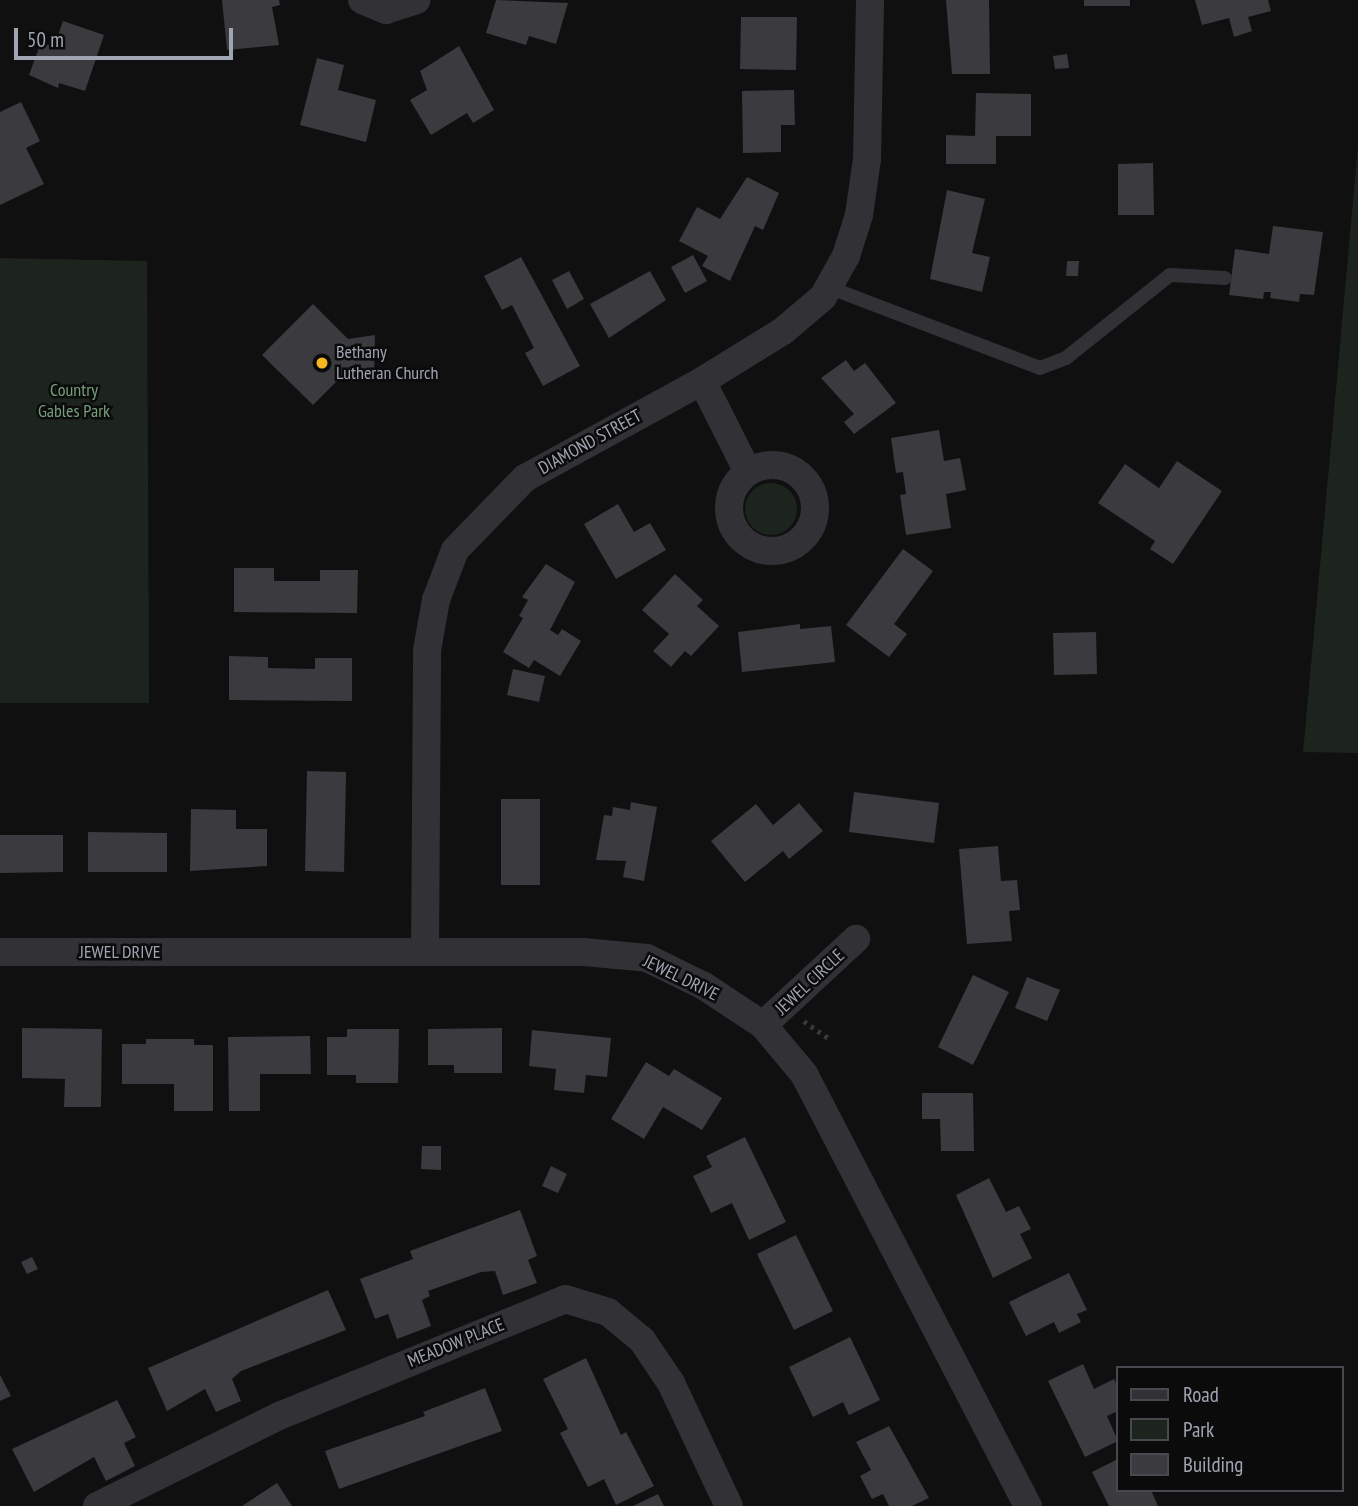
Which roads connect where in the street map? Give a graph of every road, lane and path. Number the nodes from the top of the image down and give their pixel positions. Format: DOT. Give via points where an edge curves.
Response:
graph roads {
  1 [pos="362,0"];
  2 [pos="416,0"];
  3 [pos="870,0"];
  4 [pos="1225,278"];
  5 [pos="828,287"];
  6 [pos="702,381"];
  7 [pos="748,472"];
  8 [pos="856,939"];
  9 [pos="0,952"];
  10 [pos="425,952"];
  11 [pos="763,1025"];
  12 [pos="97,1506"];
  13 [pos="729,1506"];
  14 [pos="1028,1506"];
  1 -- 2 [label="street" via="386,10"];
  3 -- 5 [label="street, DIAMOND STREET" via="867,159 859,215"];
  4 -- 5 [label="lane" via="1170,275 1066,358 1040,368"];
  5 -- 6 [label="street, DIAMOND STREET" via="783,331"];
  6 -- 7 [label="street"];
  6 -- 10 [label="street, DIAMOND STREET" via="525,478 455,550 436,600 427,650"];
  8 -- 11 [label="street, JEWEL CIRCLE"];
  9 -- 10 [label="street, JEWEL DRIVE"];
  10 -- 11 [label="street, JEWEL DRIVE" via="584,952 647,958 704,986"];
  11 -- 14 [label="street, JEWEL DRIVE" via="804,1073"];
  12 -- 13 [label="street, MEADOW PLACE" via="279,1416 565,1299 608,1312 642,1340 671,1383"];
}
